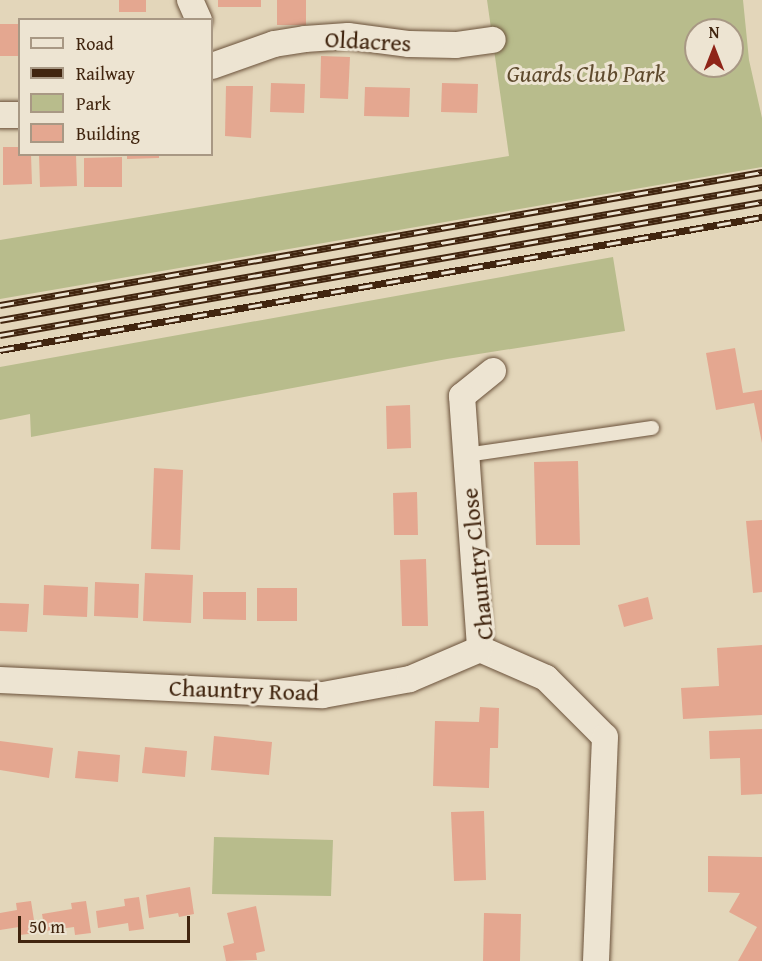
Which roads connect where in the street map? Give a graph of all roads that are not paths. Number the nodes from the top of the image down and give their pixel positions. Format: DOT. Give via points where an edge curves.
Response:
graph roads {
  1 [pos="190,0"];
  2 [pos="198,18"];
  3 [pos="493,40"];
  4 [pos="214,60"];
  5 [pos="0,115"];
  6 [pos="18,115"];
  7 [pos="493,371"];
  8 [pos="652,428"];
  9 [pos="466,455"];
  10 [pos="480,649"];
  11 [pos="0,680"];
  12 [pos="596,961"];
  1 -- 2 [label="street"];
  3 -- 4 [label="street, Oldacres" via="456,45 348,36 305,39"];
  5 -- 6 [label="street"];
  7 -- 9 [label="street, Chauntry Close" via="462,396"];
  8 -- 9 [label="lane"];
  9 -- 10 [label="street, Chauntry Close"];
  10 -- 11 [label="street, Chauntry Road" via="410,679 323,695"];
  10 -- 12 [label="street, Chauntry Close" via="546,678 605,737"];
}
